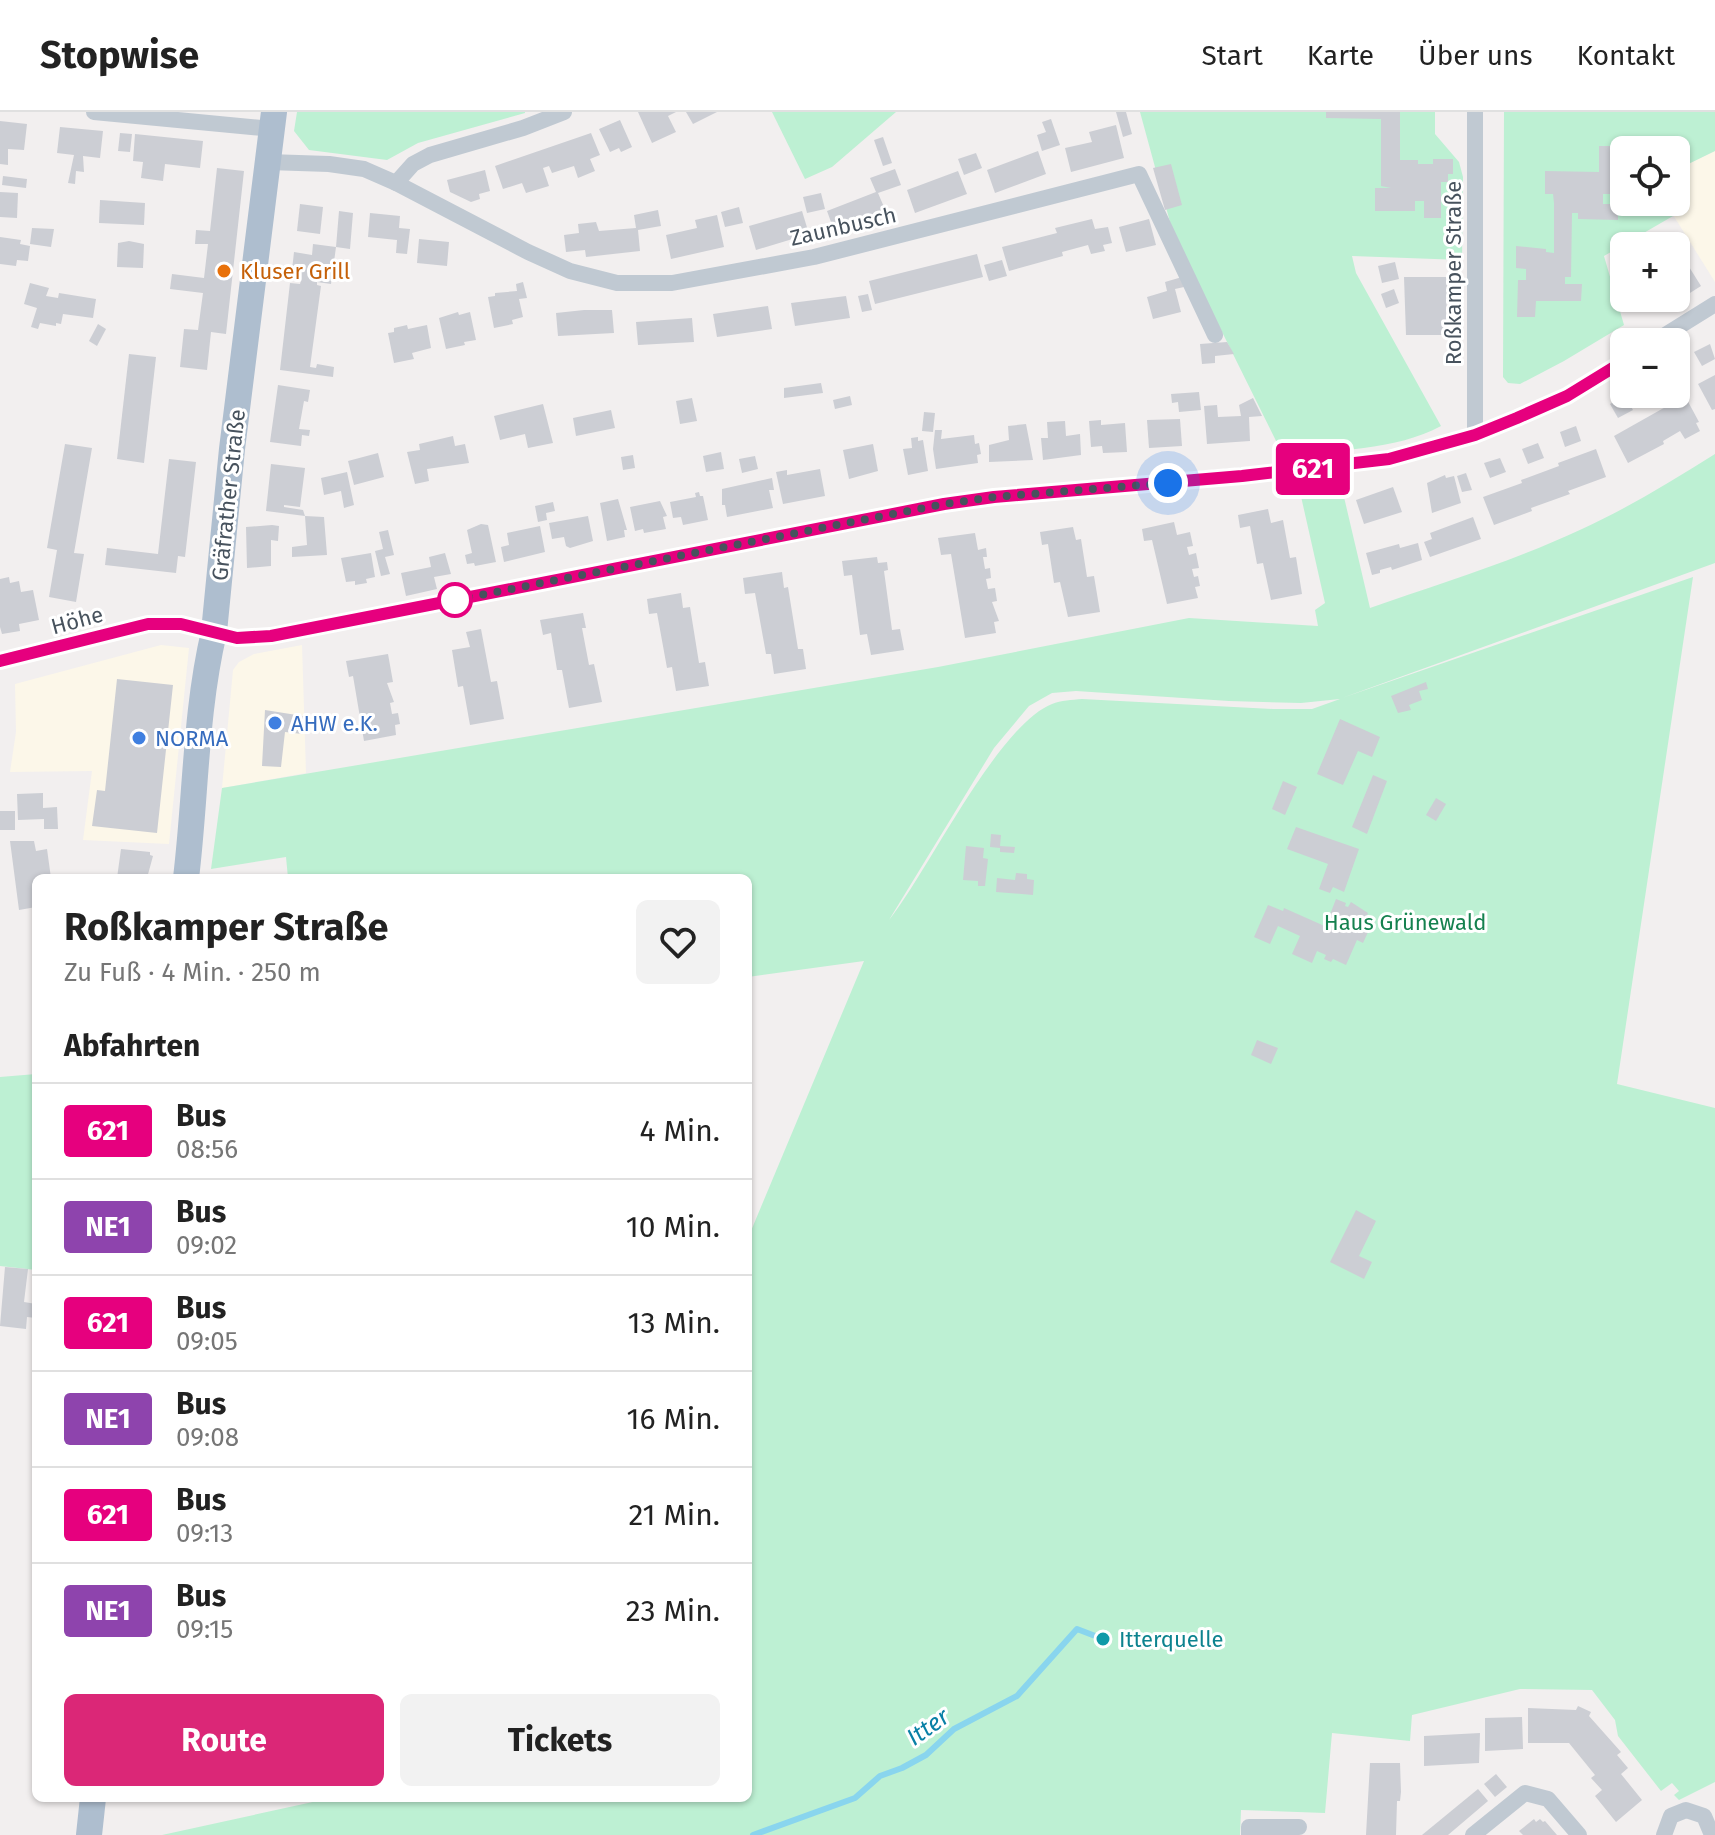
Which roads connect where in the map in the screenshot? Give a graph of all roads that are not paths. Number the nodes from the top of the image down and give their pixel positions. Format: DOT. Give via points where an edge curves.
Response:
graph roads {
  1 [pos="94,112"];
  2 [pos="564,112"];
  3 [pos="1475,112"];
  4 [pos="273,120"];
  5 [pos="268,162"];
  6 [pos="396,183"];
  7 [pos="1715,304"];
  8 [pos="1676,328"];
  9 [pos="1215,335"];
  10 [pos="1610,369"];
  11 [pos="1475,435"];
  12 [pos="214,632"];
  13 [pos="0,661"];
  14 [pos="186,874"];
  15 [pos="93,1802"];
  16 [pos="1299,1827"];
  17 [pos="89,1835"];
  18 [pos="1249,1835"];
  19 [pos="1473,1835"];
  20 [pos="1579,1835"];
  21 [pos="1664,1835"];
  22 [pos="1712,1835"];
  1 -- 4 [label="street"];
  2 -- 6 [label="street" via="430,155"];
  3 -- 11 [label="street, Roßkamper Straße"];
  4 -- 5 [label="main road, Gräfrather Straße"];
  5 -- 6 [label="street, Zaunbusch" via="341,165"];
  5 -- 12 [label="main road, Gräfrather Straße"];
  6 -- 9 [label="street, Zaunbusch" via="570,271 617,283 672,283 814,257 1139,174"];
  7 -- 8 [label="street"];
  10 -- 11 [label="street" via="1567,396"];
  11 -- 12 [label="street" via="1389,459 944,504 271,636 237,638"];
  12 -- 13 [label="street, Höhe" via="148,624"];
  12 -- 14 [label="main road, Gräfrather Straße"];
  15 -- 17 [label="main road"];
  16 -- 18 [label="street" via="1249,1827"];
  19 -- 20 [label="street" via="1525,1793 1548,1799"];
  21 -- 22 [label="street" via="1671,1816 1686,1810 1704,1816"];
}
